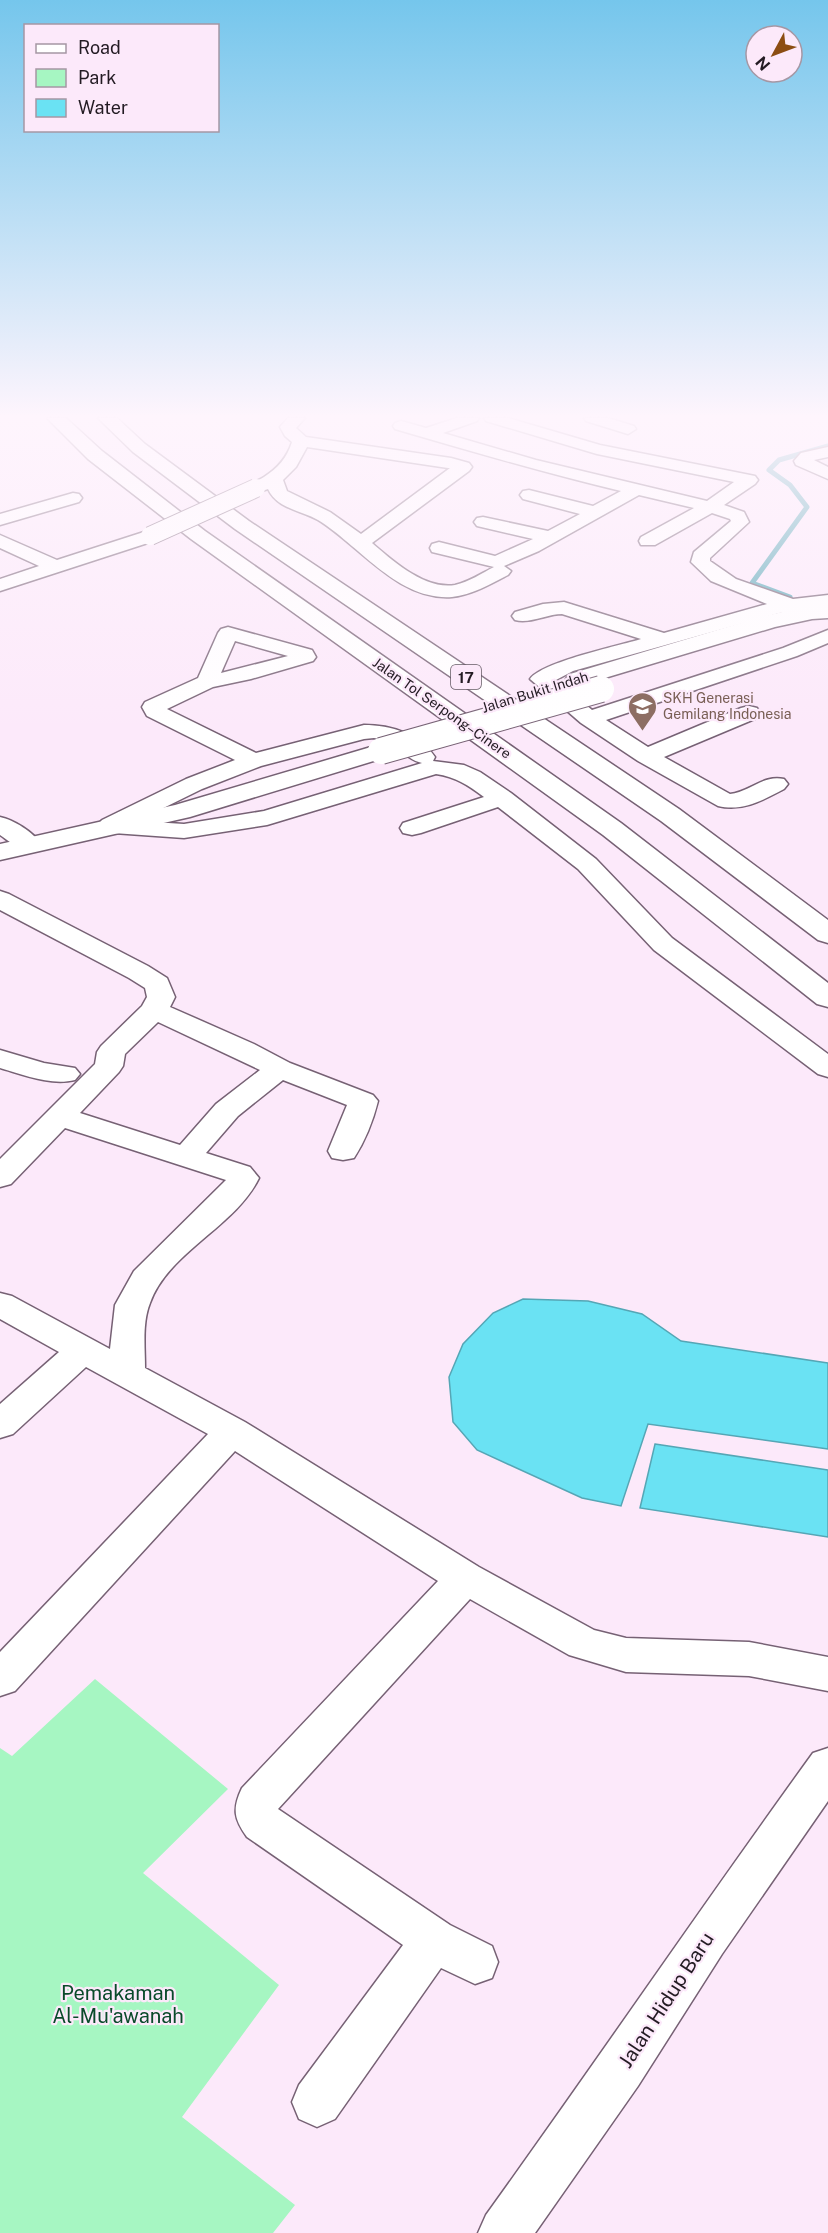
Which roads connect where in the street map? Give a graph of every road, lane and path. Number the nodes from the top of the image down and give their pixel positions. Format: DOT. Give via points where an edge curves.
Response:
graph roads {
  1 [pos="180,522"];
  2 [pos="181,522"];
  3 [pos="238,522"];
  4 [pos="334,522"];
  5 [pos="388,522"];
  6 [pos="483,522"];
  7 [pos="577,522"];
  8 [pos="682,522"];
  9 [pos="740,522"];
  10 [pos="550,537"];
  11 [pos="0,541"];
  12 [pos="648,541"];
  13 [pos="359,544"];
  14 [pos="439,548"];
  15 [pos="56,567"];
  16 [pos="501,571"];
  17 [pos="0,585"];
  18 [pos="828,601"];
  19 [pos="790,605"];
  20 [pos="828,611"];
  21 [pos="522,616"];
  22 [pos="828,624"];
  23 [pos="828,636"];
  24 [pos="662,639"];
  25 [pos="207,682"];
  26 [pos="749,713"];
  27 [pos="590,718"];
  28 [pos="373,747"];
  29 [pos="646,756"];
  30 [pos="253,761"];
  31 [pos="435,767"];
  32 [pos="776,784"];
  33 [pos="503,798"];
  34 [pos="0,824"];
  35 [pos="108,827"];
  36 [pos="412,828"];
  37 [pos="29,844"];
  38 [pos="0,852"];
  39 [pos="0,899"];
  40 [pos="828,934"];
  41 [pos="828,998"];
  42 [pos="154,1010"];
  43 [pos="0,1059"];
  44 [pos="828,1068"];
  45 [pos="280,1069"];
  46 [pos="65,1074"];
  47 [pos="59,1116"];
  48 [pos="343,1151"];
  49 [pos="186,1157"];
  50 [pos="0,1177"];
  51 [pos="0,1304"];
  52 [pos="83,1350"];
  53 [pos="127,1373"];
  54 [pos="0,1425"];
  55 [pos="232,1431"];
  56 [pos="465,1578"];
  57 [pos="828,1674"];
  58 [pos="0,1679"];
  59 [pos="828,1767"];
  60 [pos="434,1940"];
  61 [pos="476,1962"];
  62 [pos="317,2102"];
  63 [pos="504,2233"];
  1 -- 15 [label="street, bridge"];
  2 -- 41 [label="main road, Jalan Tol Serpong–Cinere / 17" via="612,829"];
  3 -- 40 [label="main road, 17" via="670,814"];
  4 -- 13 [label="street"];
  5 -- 13 [label="street"];
  6 -- 10 [label="street"];
  7 -- 10 [label="street"];
  8 -- 12 [label="street"];
  9 -- 19 [label="street" via="701,556 700,562 706,570 731,582"];
  10 -- 14 [label="street" via="497,562"];
  11 -- 15 [label="street"];
  13 -- 16 [label="street" via="393,569 445,591 465,588"];
  15 -- 17 [label="street"];
  18 -- 19 [label="street"];
  19 -- 24 [label="street"];
  20 -- 28 [label="main road, Jalan Bukit Indah" via="770,622 578,679"];
  21 -- 24 [label="street" via="564,608"];
  22 -- 28 [label="main road, Jalan Bukit Indah, bridge" via="601,689"];
  23 -- 27 [label="street"];
  24 -- 27 [label="street" via="566,667 541,679"];
  25 -- 30 [label="street" via="154,709"];
  26 -- 29 [label="street"];
  27 -- 29 [label="street"];
  28 -- 35 [label="main road, Jalan Bukit Indah" via="181,811"];
  29 -- 32 [label="street" via="726,801 738,802"];
  30 -- 31 [label="street" via="364,732 383,731 410,744"];
  30 -- 35 [label="street" via="194,784"];
  31 -- 33 [label="street" via="472,777"];
  31 -- 35 [label="street" via="267,818 184,831"];
  33 -- 36 [label="street"];
  33 -- 44 [label="street" via="587,864 663,944"];
  34 -- 37 [label="street"];
  35 -- 37 [label="main road, Jalan Bukit Indah"];
  37 -- 38 [label="main road, Jalan Bukit Indah"];
  39 -- 42 [label="street" via="158,984 161,997"];
  42 -- 45 [label="street"];
  42 -- 47 [label="street" via="111,1052 109,1066"];
  43 -- 46 [label="street"];
  45 -- 48 [label="street" via="363,1101"];
  45 -- 49 [label="street" via="227,1110"];
  47 -- 49 [label="street"];
  47 -- 50 [label="street"];
  49 -- 53 [label="street" via="243,1178 144,1282 129,1322"];
  51 -- 52 [label="street"];
  52 -- 53 [label="street"];
  52 -- 54 [label="street"];
  53 -- 55 [label="street"];
  55 -- 56 [label="street"];
  55 -- 58 [label="street"];
  56 -- 57 [label="street" via="584,1643 626,1655 749,1659"];
  56 -- 60 [label="street" via="257,1802 255,1809 263,1823"];
  59 -- 63 [label="street, Jalan Hidup Baru"];
  60 -- 61 [label="street"];
  60 -- 62 [label="street"];
}
